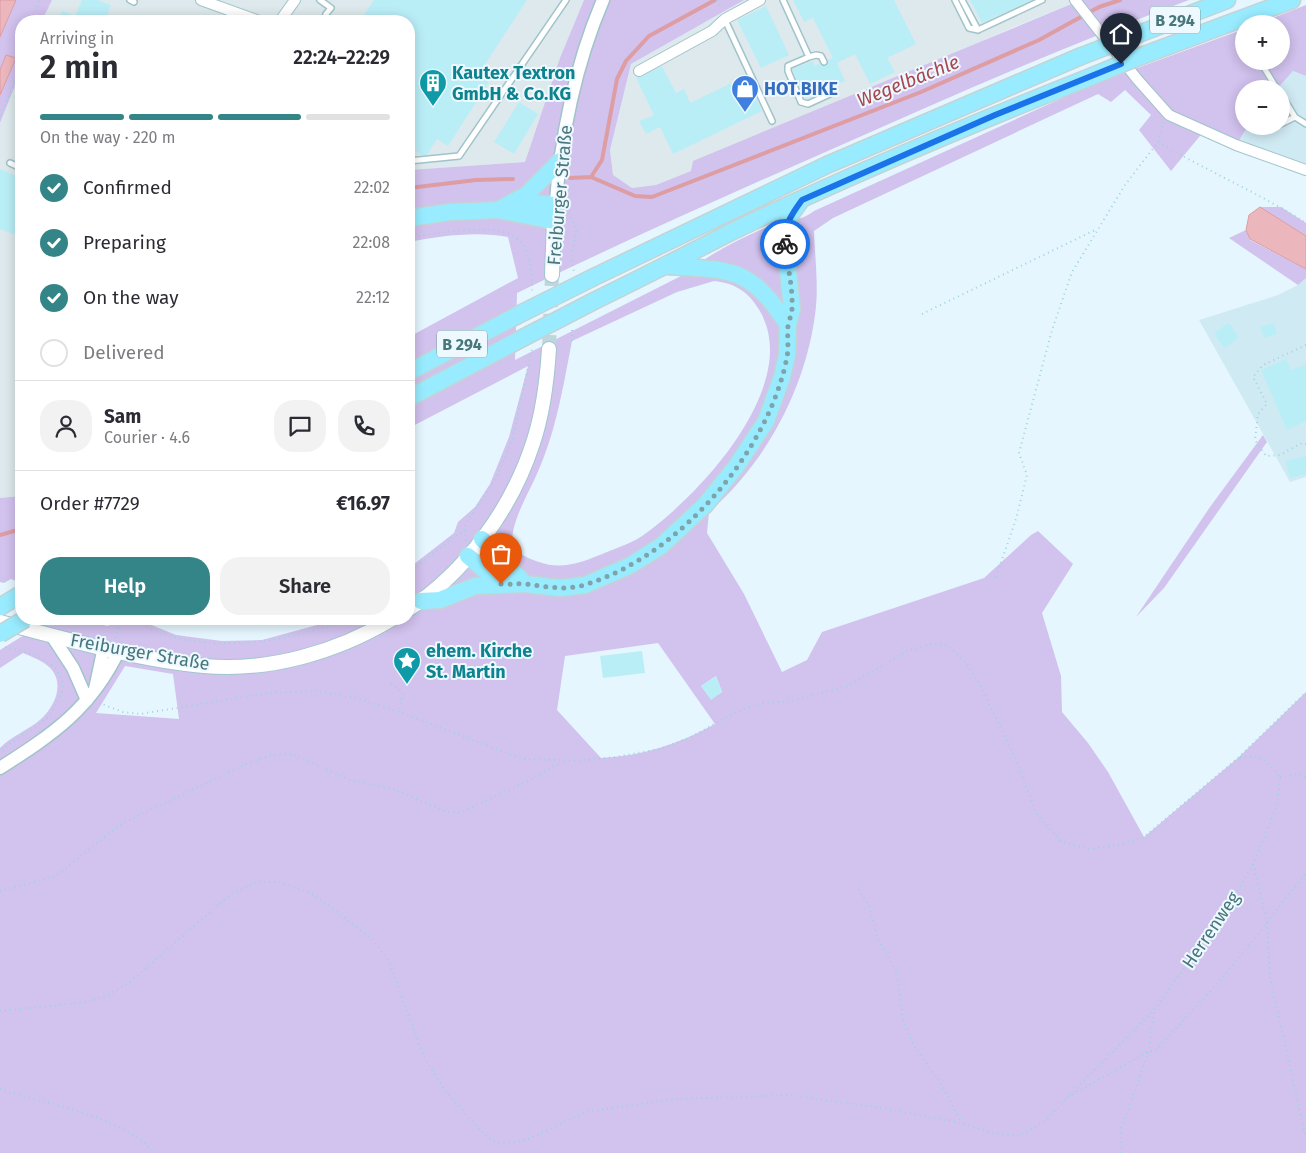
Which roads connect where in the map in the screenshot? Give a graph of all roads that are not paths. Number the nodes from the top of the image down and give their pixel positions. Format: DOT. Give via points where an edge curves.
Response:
graph roads {
  1 [pos="201,0"];
  2 [pos="295,0"];
  3 [pos="320,0"];
  4 [pos="566,0"];
  5 [pos="603,0"];
  6 [pos="760,0"];
  7 [pos="783,0"];
  8 [pos="955,0"];
  9 [pos="962,0"];
  10 [pos="1042,0"];
  11 [pos="1228,0"];
  12 [pos="1292,0"];
  13 [pos="1078,4"];
  14 [pos="326,14"];
  15 [pos="242,15"];
  16 [pos="284,15"];
  17 [pos="725,19"];
  18 [pos="978,30"];
  19 [pos="809,57"];
  20 [pos="824,62"];
  21 [pos="639,71"];
  22 [pos="834,86"];
  23 [pos="1290,109"];
  24 [pos="1295,117"];
  25 [pos="1290,120"];
  26 [pos="772,121"];
  27 [pos="1306,124"];
  28 [pos="415,160"];
  29 [pos="560,161"];
  30 [pos="10,163"];
  31 [pos="15,165"];
  32 [pos="1306,170"];
  33 [pos="802,200"];
  34 [pos="514,202"];
  35 [pos="498,210"];
  36 [pos="555,213"];
  37 [pos="415,217"];
  38 [pos="667,266"];
  39 [pos="552,276"];
  40 [pos="788,325"];
  41 [pos="549,349"];
  42 [pos="415,369"];
  43 [pos="415,395"];
  44 [pos="475,548"];
  45 [pos="501,584"];
  46 [pos="526,584"];
  47 [pos="15,598"];
  48 [pos="415,605"];
  49 [pos="0,607"];
  50 [pos="0,622"];
  51 [pos="15,625"];
  52 [pos="381,625"];
  53 [pos="0,634"];
  54 [pos="52,636"];
  55 [pos="112,649"];
  56 [pos="91,696"];
  57 [pos="1,762"];
  1 -- 15 [label="street"];
  2 -- 16 [label="street"];
  3 -- 14 [label="lane" via="330,8"];
  4 -- 28 [label="lane" via="459,156"];
  5 -- 29 [label="street, Freiburger Straße" via="574,87"];
  6 -- 17 [label="street"];
  7 -- 19 [label="lane"];
  8 -- 18 [label="lane" via="969,28"];
  9 -- 18 [label="lane"];
  10 -- 18 [label="lane"];
  11 -- 42 [label="highway, B 294, bridge" via="1079,57 827,165 594,277"];
  12 -- 33 [label="highway, B 294, bridge" via="995,115"];
  13 -- 32 [label="street" via="1169,115 1236,145"];
  17 -- 21 [label="street" via="712,32"];
  17 -- 26 [label="lane"];
  19 -- 20 [label="lane" via="816,54"];
  19 -- 22 [label="lane" via="788,66 801,102 808,104 834,92"];
  23 -- 24 [label="lane"];
  24 -- 25 [label="lane"];
  24 -- 27 [label="lane"];
  29 -- 34 [label="highway" via="526,195"];
  29 -- 36 [label="street, Freiburger Straße"];
  30 -- 31 [label="lane"];
  33 -- 38 [label="highway, B 294"];
  33 -- 40 [label="highway" via="791,214 784,232 792,309"];
  34 -- 35 [label="highway"];
  34 -- 36 [label="highway"];
  35 -- 36 [label="highway"];
  35 -- 37 [label="highway"];
  36 -- 39 [label="main road, Freiburger Straße"];
  38 -- 40 [label="highway" via="720,270 748,279 766,294"];
  38 -- 43 [label="highway, B 294, bridge"];
  40 -- 46 [label="highway" via="788,355 766,421 718,490 698,512 661,546 602,578 585,585 560,588"];
  41 -- 44 [label="main road" via="543,403 533,443 507,500"];
  44 -- 45 [label="highway"];
  44 -- 46 [label="highway"];
  44 -- 48 [label="main road" via="455,571"];
  45 -- 46 [label="highway"];
  45 -- 48 [label="highway" via="475,586 440,600"];
  47 -- 49 [label="highway"];
  50 -- 54 [label="main road, Freiburger Straße"];
  51 -- 53 [label="highway, bridge"];
  52 -- 55 [label="main road, Freiburger Straße" via="336,647 245,666 204,666"];
  54 -- 55 [label="main road, Freiburger Straße"];
  54 -- 56 [label="street"];
  55 -- 56 [label="street" via="105,679"];
  56 -- 57 [label="street" via="64,724"];
}
